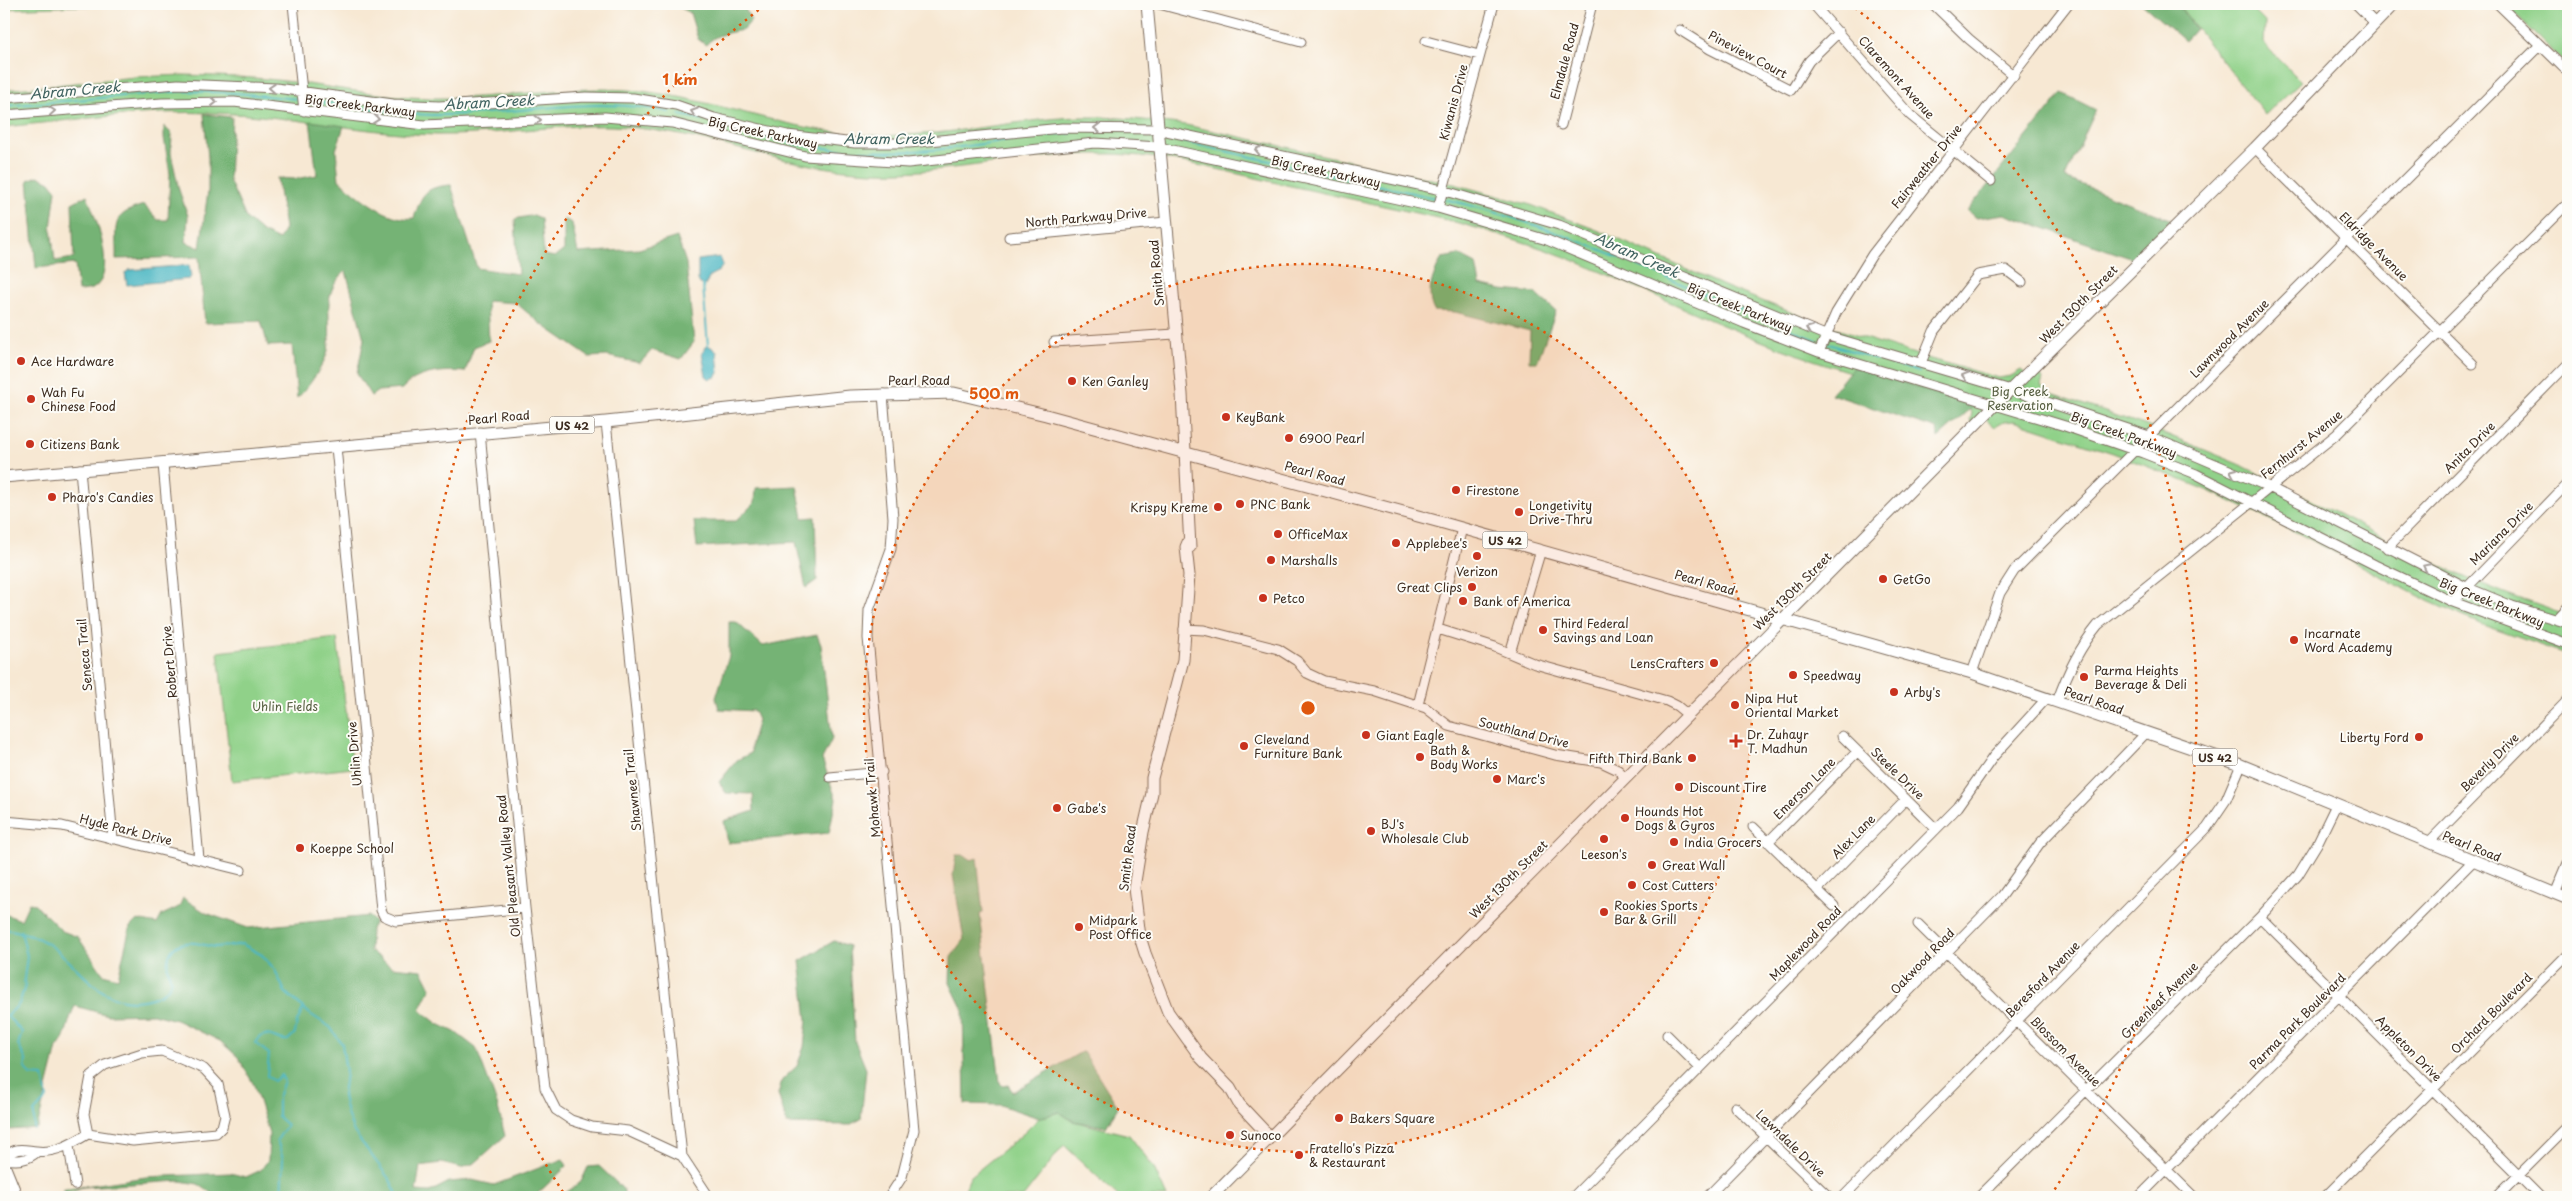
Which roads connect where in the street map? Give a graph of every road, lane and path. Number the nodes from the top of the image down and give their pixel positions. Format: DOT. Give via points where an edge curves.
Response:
graph roads {
  1 [pos="293,4"];
  2 [pos="1146,4"];
  3 [pos="1159,4"];
  4 [pos="1494,4"];
  5 [pos="1592,4"];
  6 [pos="1813,4"];
  7 [pos="1933,4"];
  8 [pos="2068,4"];
  9 [pos="2356,4"];
  10 [pos="2394,4"];
  11 [pos="2498,4"];
  12 [pos="2375,23"];
  13 [pos="1680,30"];
  14 [pos="1839,32"];
  15 [pos="1426,41"];
  16 [pos="1301,42"];
  17 [pos="2540,45"];
  18 [pos="1479,55"];
  19 [pos="2568,72"];
  20 [pos="2014,76"];
  21 [pos="302,92"];
  22 [pos="4,98"];
  23 [pos="676,105"];
  24 [pos="304,110"];
  25 [pos="4,115"];
  26 [pos="671,123"];
  27 [pos="1561,125"];
  28 [pos="1157,129"];
  29 [pos="1159,147"];
  30 [pos="2255,148"];
  31 [pos="1953,152"];
  32 [pos="1991,181"];
  33 [pos="1442,190"];
  34 [pos="2568,203"];
  35 [pos="1438,208"];
  36 [pos="1166,222"];
  37 [pos="1009,237"];
  38 [pos="2347,237"];
  39 [pos="2022,282"];
  40 [pos="2442,331"];
  41 [pos="1175,334"];
  42 [pos="1825,335"];
  43 [pos="1054,342"];
  44 [pos="1819,352"];
  45 [pos="1921,363"];
  46 [pos="2473,364"];
  47 [pos="2568,364"];
  48 [pos="2011,390"];
  49 [pos="883,394"];
  50 [pos="1995,405"];
  51 [pos="606,422"];
  52 [pos="480,432"];
  53 [pos="2149,436"];
  54 [pos="336,447"];
  55 [pos="2135,450"];
  56 [pos="1186,454"];
  57 [pos="163,464"];
  58 [pos="80,469"];
  59 [pos="4,477"];
  60 [pos="2568,483"];
  61 [pos="2269,487"];
  62 [pos="2252,502"];
  63 [pos="1462,528"];
  64 [pos="2388,548"];
  65 [pos="1541,550"];
  66 [pos="2466,587"];
  67 [pos="2453,602"];
  68 [pos="2568,607"];
  69 [pos="1784,618"];
  70 [pos="2557,619"];
  71 [pos="2568,623"];
  72 [pos="1184,629"];
  73 [pos="1438,629"];
  74 [pos="2568,644"];
  75 [pos="1510,653"];
  76 [pos="1972,673"];
  77 [pos="2052,700"];
  78 [pos="2568,700"];
  79 [pos="1418,705"];
  80 [pos="1688,715"];
  81 [pos="2146,733"];
  82 [pos="1842,736"];
  83 [pos="1857,752"];
  84 [pos="2240,765"];
  85 [pos="882,772"];
  86 [pos="830,776"];
  87 [pos="1626,778"];
  88 [pos="1906,799"];
  89 [pos="2336,805"];
  90 [pos="4,821"];
  91 [pos="1753,827"];
  92 [pos="1936,829"];
  93 [pos="113,839"];
  94 [pos="1768,842"];
  95 [pos="2428,843"];
  96 [pos="199,859"];
  97 [pos="2473,862"];
  98 [pos="2568,863"];
  99 [pos="242,870"];
  100 [pos="1817,890"];
  101 [pos="2555,894"];
  102 [pos="2568,898"];
  103 [pos="1834,906"];
  104 [pos="525,908"];
  105 [pos="2260,918"];
  106 [pos="1918,924"];
  107 [pos="1947,953"];
  108 [pos="2568,954"];
  109 [pos="2339,997"];
  110 [pos="2018,1021"];
  111 [pos="1667,1035"];
  112 [pos="1700,1068"];
  113 [pos="2086,1089"];
  114 [pos="2433,1090"];
  115 [pos="1735,1107"];
  116 [pos="2568,1126"];
  117 [pos="88,1134"];
  118 [pos="1270,1137"];
  119 [pos="1766,1137"];
  120 [pos="69,1146"];
  121 [pos="682,1156"];
  122 [pos="4,1157"];
  123 [pos="4,1165"];
  124 [pos="2166,1170"];
  125 [pos="2519,1176"];
  126 [pos="75,1184"];
  127 [pos="17,1197"];
  128 [pos="709,1197"];
  129 [pos="889,1197"];
  130 [pos="1211,1197"];
  131 [pos="1573,1197"];
  132 [pos="1707,1197"];
  133 [pos="1828,1197"];
  134 [pos="1843,1197"];
  135 [pos="1979,1197"];
  136 [pos="2139,1197"];
  137 [pos="2194,1197"];
  138 [pos="2325,1197"];
  139 [pos="2497,1197"];
  140 [pos="2540,1197"];
  1 -- 21 [label="street"];
  2 -- 28 [label="main road, Smith Road"];
  3 -- 16 [label="street"];
  4 -- 18 [label="street, Kiwanis Drive"];
  5 -- 27 [label="street, Elmdale Road"];
  6 -- 14 [label="street, Claremont Avenue"];
  7 -- 20 [label="street"];
  8 -- 20 [label="street, Fairweather Drive"];
  9 -- 12 [label="street"];
  10 -- 12 [label="main road, West 130th Street"];
  11 -- 17 [label="street"];
  12 -- 30 [label="main road, West 130th Street"];
  13 -- 14 [label="street, Pineview Court" via="1790,90 1809,61"];
  14 -- 31 [label="street, Claremont Avenue" via="1910,115"];
  15 -- 18 [label="street"];
  17 -- 19 [label="street"];
  17 -- 38 [label="street, Lawnwood Avenue"];
  18 -- 33 [label="street, Kiwanis Drive"];
  20 -- 31 [label="street, Fairweather Drive"];
  21 -- 22 [label="street, Big Creek Parkway, one-way" via="178,84"];
  21 -- 23 [label="street, Big Creek Parkway" via="419,106 586,97 633,98"];
  21 -- 24 [label="street"];
  23 -- 26 [label="street"];
  28 -- 23 [label="street, Big Creek Parkway, one-way" via="1062,128 909,143 855,143 751,128"];
  25 -- 24 [label="street, Big Creek Parkway, one-way" via="183,102 234,102"];
  24 -- 26 [label="street, Big Creek Parkway, one-way" via="424,125 605,117"];
  26 -- 29 [label="street, Big Creek Parkway" via="804,156 908,163 1075,145"];
  28 -- 29 [label="main road, Smith Road"];
  33 -- 28 [label="street, Big Creek Parkway, one-way"];
  29 -- 35 [label="street, Big Creek Parkway"];
  29 -- 36 [label="main road, Smith Road"];
  30 -- 38 [label="street, Eldridge Avenue"];
  30 -- 48 [label="main road, West 130th Street"];
  31 -- 32 [label="street, Claremont Avenue"];
  31 -- 42 [label="street, Fairweather Drive" via="1872,255 1852,284"];
  33 -- 35 [label="street, Kiwanis Drive"];
  42 -- 33 [label="street, Big Creek Parkway, one-way" via="1559,225"];
  34 -- 40 [label="street, Fernhurst Avenue"];
  35 -- 44 [label="street, Big Creek Parkway" via="1547,240"];
  36 -- 37 [label="street, North Parkway Drive"];
  36 -- 41 [label="main road, Smith Road"];
  38 -- 40 [label="street, Eldridge Avenue"];
  38 -- 53 [label="street, Lawnwood Avenue"];
  39 -- 45 [label="street" via="2006,270 1978,275 1934,331"];
  40 -- 46 [label="street, Eldridge Avenue"];
  40 -- 61 [label="street, Fernhurst Avenue" via="2337,434"];
  41 -- 43 [label="street"];
  41 -- 56 [label="main road, Smith Road"];
  42 -- 44 [label="street, Fairweather Drive"];
  42 -- 45 [label="street, Big Creek Parkway"];
  44 -- 50 [label="street, Big Creek Parkway"];
  48 -- 45 [label="street, Big Creek Parkway, one-way"];
  47 -- 64 [label="street, Anita Drive"];
  48 -- 50 [label="main road, West 130th Street"];
  48 -- 53 [label="street, Big Creek Parkway"];
  49 -- 51 [label="main road, Pearl Road / US 42"];
  49 -- 56 [label="main road, Pearl Road / US 42" via="954,393 975,397"];
  49 -- 85 [label="street, Mohawk Trail" via="893,518 891,549 869,610 868,638"];
  50 -- 55 [label="street, Big Creek Parkway"];
  50 -- 69 [label="main road, West 130th Street"];
  51 -- 52 [label="main road, Pearl Road / US 42"];
  51 -- 121 [label="street, Shawnee Trail"];
  52 -- 54 [label="main road, Pearl Road / US 42"];
  52 -- 104 [label="street, Old Pleasant Valley Road"];
  53 -- 55 [label="street, Lawnwood Avenue"];
  61 -- 53 [label="street, Big Creek Parkway, one-way"];
  54 -- 57 [label="main road, Pearl Road / US 42"];
  54 -- 104 [label="street, Uhlin Drive" via="381,910 384,916 396,921"];
  55 -- 62 [label="street, Big Creek Parkway" via="2196,474"];
  55 -- 76 [label="street, Lawnwood Avenue" via="2014,571 2000,593"];
  56 -- 63 [label="main road, Pearl Road / US 42"];
  56 -- 72 [label="main road, Smith Road" via="1189,540 1186,547 1188,575"];
  57 -- 58 [label="main road, Pearl Road / US 42"];
  57 -- 96 [label="street, Robert Drive"];
  58 -- 59 [label="main road, Pearl Road / US 42"];
  58 -- 93 [label="street, Seneca Trail"];
  60 -- 66 [label="street, Mariana Drive"];
  61 -- 62 [label="street, Fernhurst Avenue"];
  61 -- 64 [label="street, Big Creek Parkway"];
  62 -- 67 [label="street, Big Creek Parkway"];
  62 -- 77 [label="street, Fernhurst Avenue" via="2098,624 2083,643"];
  63 -- 65 [label="main road, Pearl Road / US 42"];
  63 -- 73 [label="street"];
  66 -- 64 [label="street, Big Creek Parkway, one-way"];
  65 -- 69 [label="main road, Pearl Road / US 42"];
  65 -- 75 [label="street"];
  66 -- 67 [label="street, Mariana Drive"];
  66 -- 70 [label="street, Big Creek Parkway" via="2512,606"];
  67 -- 74 [label="street, Big Creek Parkway"];
  68 -- 70 [label="street"];
  69 -- 76 [label="main road, Pearl Road / US 42"];
  69 -- 80 [label="main road, West 130th Street"];
  70 -- 71 [label="street, Big Creek Parkway"];
  72 -- 79 [label="street, Southland Drive" via="1204,630 1278,649 1307,673 1324,681 1374,691"];
  72 -- 118 [label="main road, Smith Road" via="1183,660 1152,778 1134,888 1140,937 1168,1012 1201,1058"];
  73 -- 75 [label="street"];
  73 -- 79 [label="street"];
  75 -- 80 [label="street" via="1535,664 1667,701"];
  76 -- 77 [label="main road, Pearl Road / US 42"];
  77 -- 81 [label="main road, Pearl Road / US 42"];
  77 -- 92 [label="street, Maplewood Road" via="1993,757 1958,807"];
  78 -- 95 [label="street, Beverly Drive"];
  79 -- 87 [label="street, Southland Drive" via="1432,711 1449,726 1555,755 1601,762"];
  80 -- 87 [label="main road, West 130th Street"];
  81 -- 84 [label="main road, Pearl Road / US 42"];
  81 -- 107 [label="street, Oakwood Road" via="2040,843 2002,896"];
  82 -- 83 [label="street, Steele Drive"];
  83 -- 88 [label="street, Steele Drive"];
  83 -- 94 [label="street, Emerson Lane"];
  84 -- 89 [label="main road, Pearl Road / US 42"];
  84 -- 110 [label="street, Beresford Avenue" via="2226,800 2207,828"];
  85 -- 86 [label="street"];
  85 -- 129 [label="street, Mohawk Trail" via="914,1130 902,1177"];
  87 -- 118 [label="main road, West 130th Street"];
  88 -- 92 [label="street, Steele Drive"];
  88 -- 100 [label="street, Alex Lane"];
  89 -- 95 [label="main road, Pearl Road / US 42"];
  89 -- 105 [label="street, Greenleaf Avenue" via="2298,875"];
  90 -- 93 [label="street, Hyde Park Drive" via="62,826"];
  91 -- 94 [label="street"];
  92 -- 112 [label="street, Maplewood Road"];
  93 -- 96 [label="street, Hyde Park Drive"];
  94 -- 100 [label="street"];
  95 -- 97 [label="main road, Pearl Road / US 42"];
  96 -- 99 [label="street, Hyde Park Drive"];
  97 -- 101 [label="main road, Pearl Road / US 42"];
  97 -- 109 [label="street, Parma Park Boulevard"];
  98 -- 101 [label="street"];
  100 -- 103 [label="street"];
  101 -- 102 [label="main road, Pearl Road / US 42"];
  104 -- 121 [label="street, Old Pleasant Valley Road" via="545,1088 556,1110 571,1120 592,1127 628,1131"];
  105 -- 109 [label="street, Appleton Drive"];
  105 -- 113 [label="street, Greenleaf Avenue"];
  106 -- 107 [label="street, Blossom Avenue"];
  107 -- 110 [label="street, Blossom Avenue"];
  107 -- 119 [label="street, Oakwood Road"];
  108 -- 114 [label="street, Orchard Boulevard"];
  109 -- 114 [label="street, Appleton Drive"];
  109 -- 124 [label="street, Parma Park Boulevard"];
  110 -- 113 [label="street, Blossom Avenue"];
  110 -- 134 [label="street, Beresford Avenue"];
  111 -- 112 [label="street"];
  112 -- 131 [label="street, Maplewood Road"];
  113 -- 124 [label="street, Blossom Avenue"];
  113 -- 135 [label="street, Greenleaf Avenue"];
  114 -- 125 [label="street, Appleton Drive"];
  114 -- 138 [label="street, Orchard Boulevard"];
  115 -- 119 [label="street, Lawndale Drive"];
  116 -- 125 [label="street"];
  117 -- 117 [label="street" via="133,1141 216,1133 222,1128 225,1115 218,1084 204,1069 162,1051 142,1052 97,1069 88,1086 84,1114"];
  117 -- 120 [label="street"];
  118 -- 130 [label="main road, West 130th Street"];
  119 -- 132 [label="street, Oakwood Road"];
  119 -- 133 [label="street, Lawndale Drive"];
  120 -- 122 [label="street" via="37,1152 27,1148 14,1150"];
  120 -- 126 [label="street"];
  121 -- 128 [label="street"];
  123 -- 127 [label="main road"];
  124 -- 136 [label="street, Parma Park Boulevard"];
  124 -- 137 [label="street, Blossom Avenue"];
  125 -- 139 [label="street"];
  125 -- 140 [label="street, Appleton Drive"];
}
